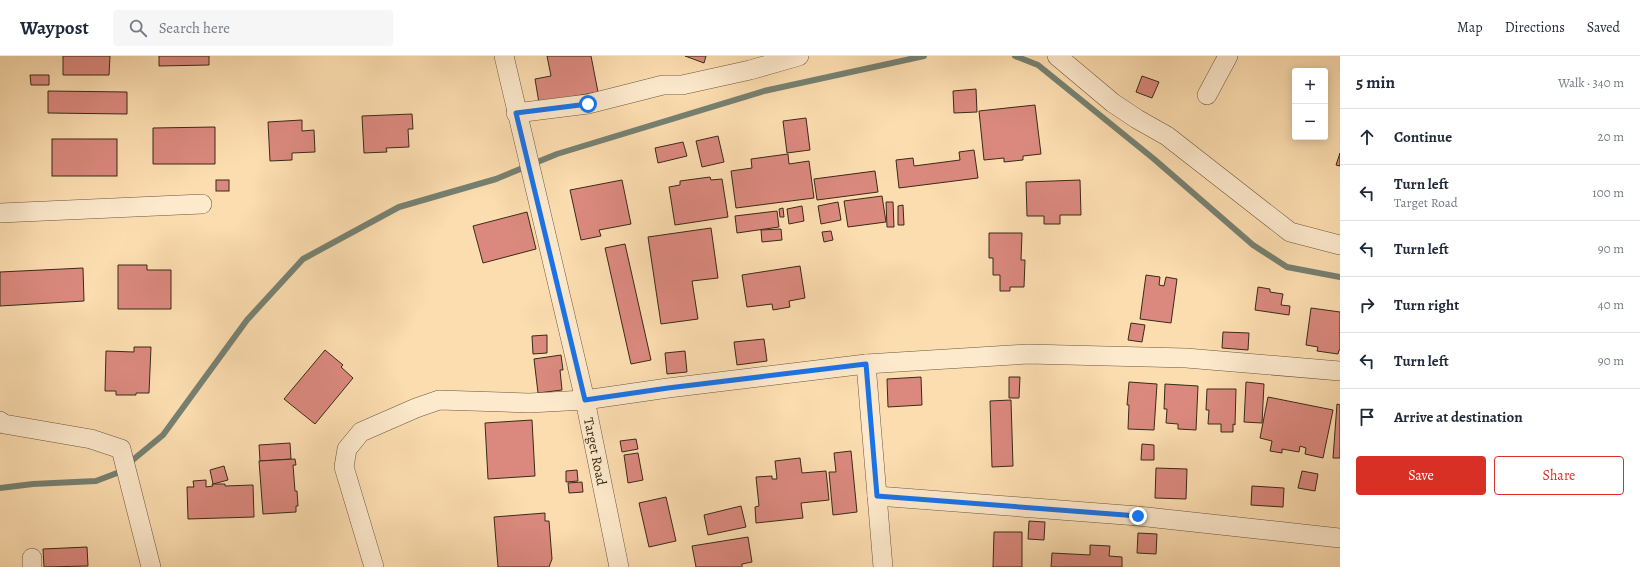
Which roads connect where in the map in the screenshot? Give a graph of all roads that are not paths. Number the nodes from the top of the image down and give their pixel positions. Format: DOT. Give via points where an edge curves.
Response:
graph roads {
  1 [pos="504,56"];
  2 [pos="800,56"];
  3 [pos="1057,56"];
  4 [pos="1228,56"];
  5 [pos="752,63"];
  6 [pos="1207,95"];
  7 [pos="518,120"];
  8 [pos="202,204"];
  9 [pos="0,213"];
  10 [pos="1340,245"];
  11 [pos="866,364"];
  12 [pos="1340,371"];
  13 [pos="585,400"];
  14 [pos="0,421"];
  15 [pos="877,496"];
  16 [pos="1340,538"];
  17 [pos="151,567"];
  18 [pos="374,567"];
  19 [pos="619,567"];
  20 [pos="883,567"];
  1 -- 7 [label="street, Target Road"];
  2 -- 5 [label="street"];
  3 -- 10 [label="street" via="1113,103 1167,136 1290,232"];
  4 -- 6 [label="street"];
  5 -- 7 [label="street" via="682,85 663,85"];
  7 -- 13 [label="street, Target Road"];
  8 -- 9 [label="street"];
  11 -- 12 [label="street" via="1028,354 1186,358"];
  11 -- 13 [label="street"];
  11 -- 15 [label="street"];
  13 -- 18 [label="street" via="528,403 439,400 361,432 347,449 344,467"];
  13 -- 19 [label="street, Target Road"];
  14 -- 17 [label="street" via="4,424 91,439 121,449"];
  15 -- 16 [label="street" via="1138,516"];
  15 -- 20 [label="street"];
}
